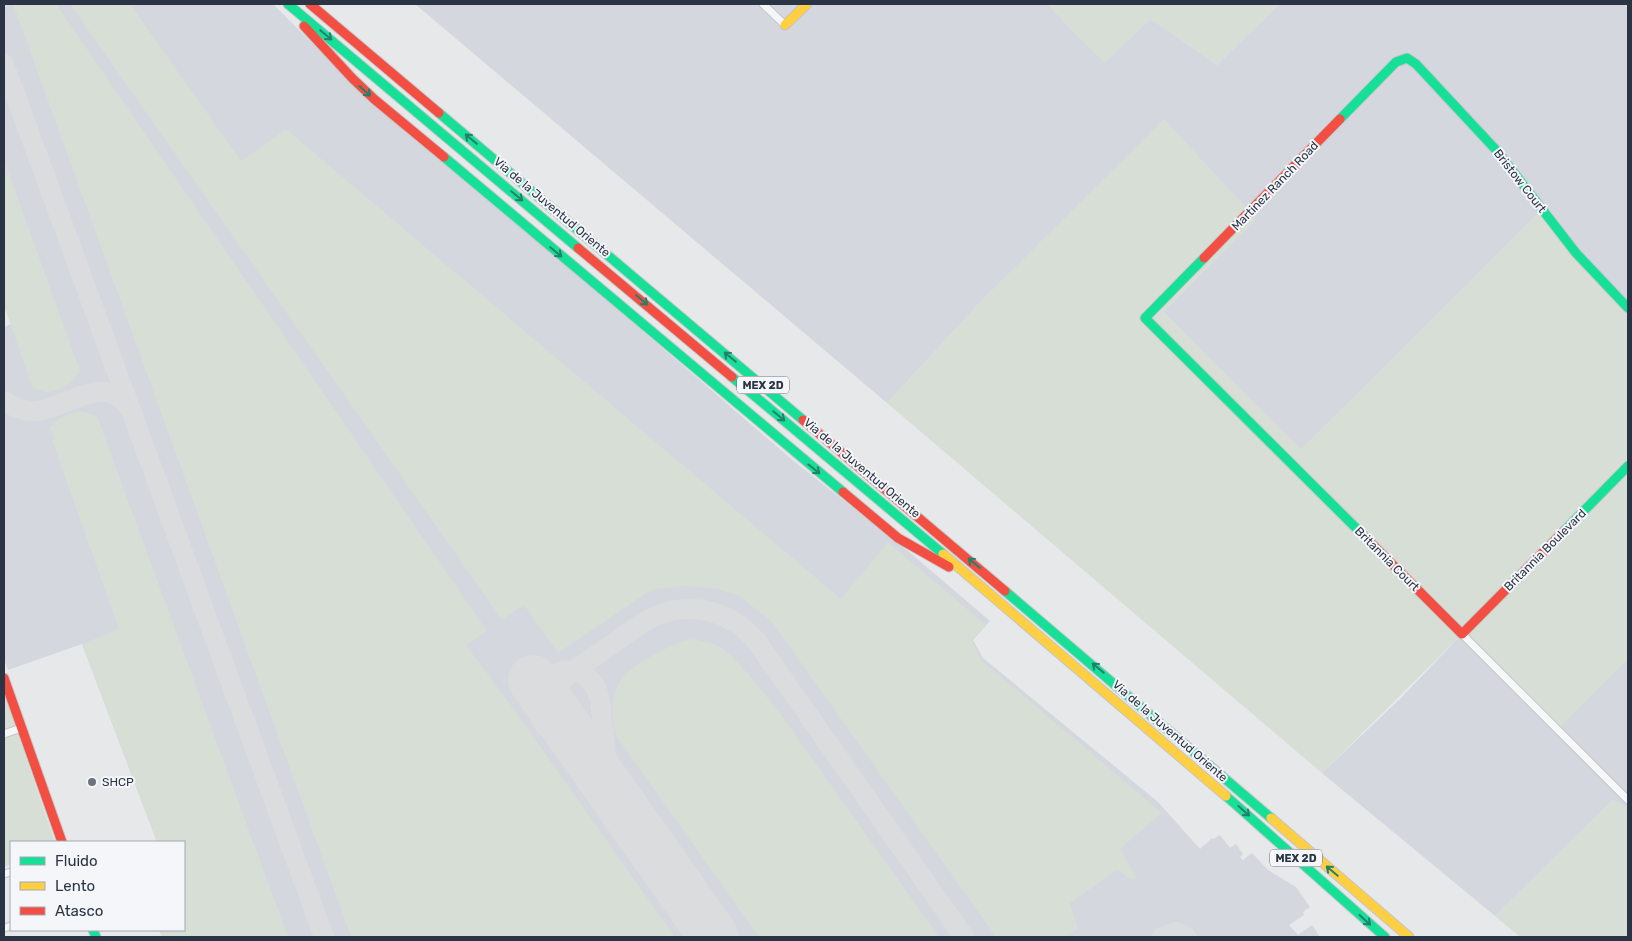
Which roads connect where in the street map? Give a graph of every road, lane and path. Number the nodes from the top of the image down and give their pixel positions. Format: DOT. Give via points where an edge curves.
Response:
graph roads {
  1 [pos="284,4"];
  2 [pos="288,4"];
  3 [pos="310,4"];
  4 [pos="763,4"];
  5 [pos="807,4"];
  6 [pos="784,25"];
  7 [pos="1407,58"];
  8 [pos="1628,308"];
  9 [pos="1145,318"];
  10 [pos="1628,466"];
  11 [pos="975,581"];
  12 [pos="1462,634"];
  13 [pos="4,678"];
  14 [pos="21,728"];
  15 [pos="4,734"];
  16 [pos="1214,769"];
  17 [pos="1207,779"];
  18 [pos="1628,800"];
  19 [pos="62,841"];
  20 [pos="1385,937"];
  21 [pos="1409,937"];
  1 -- 11 [label="main road, one-way" via="374,99 800,457 898,538"];
  2 -- 11 [label="main road, Via de la Juventud Oriente / MEX 2D, one-way"];
  16 -- 3 [label="main road, Via de la Juventud Oriente / MEX 2D, one-way"];
  4 -- 6 [label="street"];
  5 -- 6 [label="main road"];
  7 -- 8 [label="main road, Bristow Court" via="1497,151 1576,253"];
  7 -- 9 [label="main road, Martinez Ranch Road" via="1396,62"];
  9 -- 12 [label="main road, Britannia Court"];
  10 -- 12 [label="main road, Britannia Boulevard"];
  11 -- 17 [label="main road, Via de la Juventud Oriente / MEX 2D"];
  12 -- 18 [label="street, Britannia Court"];
  13 -- 14 [label="main road"];
  14 -- 15 [label="street"];
  14 -- 19 [label="main road"];
  16 -- 17 [label="main road"];
  21 -- 16 [label="main road, Via de la Juventud Oriente / MEX 2D, one-way"];
  17 -- 20 [label="main road, Via de la Juventud Oriente / MEX 2D, one-way"];
}
